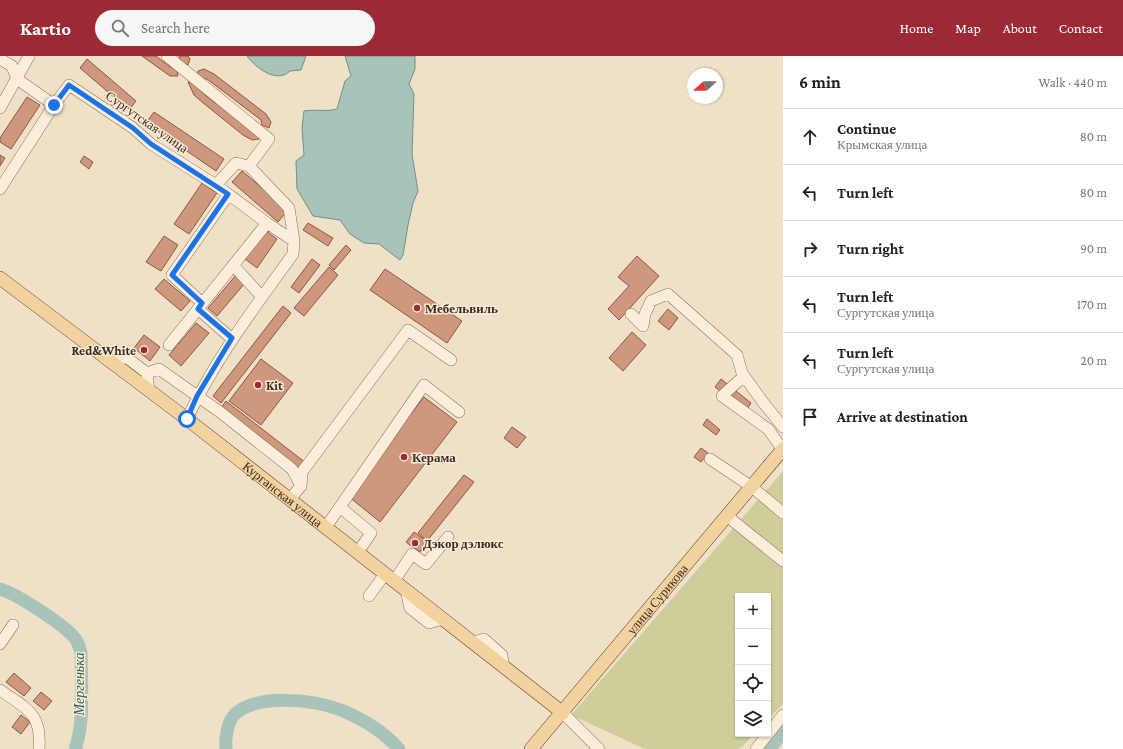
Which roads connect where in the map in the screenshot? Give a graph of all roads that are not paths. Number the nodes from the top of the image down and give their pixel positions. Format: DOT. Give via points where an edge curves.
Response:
graph roads {
  1 [pos="29,56"];
  2 [pos="167,56"];
  3 [pos="0,59"];
  4 [pos="17,79"];
  5 [pos="54,105"];
  6 [pos="0,108"];
  7 [pos="249,166"];
  8 [pos="216,186"];
  9 [pos="0,189"];
  10 [pos="228,194"];
  11 [pos="266,223"];
  12 [pos="294,241"];
  13 [pos="232,265"];
  14 [pos="0,278"];
  15 [pos="262,297"];
  16 [pos="200,306"];
  17 [pos="631,314"];
  18 [pos="232,338"];
  19 [pos="169,345"];
  20 [pos="451,360"];
  21 [pos="111,363"];
  22 [pos="147,373"];
  23 [pos="744,376"];
  24 [pos="149,391"];
  25 [pos="197,396"];
  26 [pos="459,412"];
  27 [pos="187,419"];
  28 [pos="783,427"];
  29 [pos="783,450"];
  30 [pos="710,459"];
  31 [pos="301,486"];
  32 [pos="752,487"];
  33 [pos="290,499"];
  34 [pos="340,507"];
  35 [pos="783,513"];
  36 [pos="727,516"];
  37 [pos="326,527"];
  38 [pos="448,537"];
  39 [pos="358,552"];
  40 [pos="783,561"];
  41 [pos="390,577"];
  42 [pos="369,596"];
  43 [pos="14,625"];
  44 [pos="0,644"];
  45 [pos="0,690"];
  46 [pos="563,713"];
  47 [pos="783,714"];
  48 [pos="771,730"];
  49 [pos="766,737"];
  50 [pos="39,749"];
  51 [pos="531,749"];
  52 [pos="599,749"];
  53 [pos="756,749"];
  1 -- 4 [label="street"];
  2 -- 7 [label="street" via="269,139"];
  3 -- 4 [label="street" via="12,66"];
  4 -- 5 [label="street"];
  4 -- 6 [label="street"];
  5 -- 8 [label="street, Сургутская улица" via="69,85 133,128 151,144"];
  5 -- 9 [label="street"];
  7 -- 8 [label="street" via="236,163"];
  7 -- 12 [label="street" via="289,208"];
  8 -- 10 [label="street, Сургутская улица"];
  10 -- 11 [label="street, Сургутская улица"];
  10 -- 16 [label="street" via="172,275"];
  11 -- 12 [label="street, Сургутская улица"];
  11 -- 13 [label="street"];
  12 -- 15 [label="street" via="293,254"];
  13 -- 15 [label="street"];
  13 -- 16 [label="street"];
  14 -- 21 [label="main road, Курганская улица"];
  15 -- 18 [label="street"];
  16 -- 18 [label="street"];
  16 -- 19 [label="street"];
  17 -- 23 [label="street" via="643,326 651,301 668,294 737,355"];
  18 -- 25 [label="street"];
  20 -- 31 [label="street" via="408,330 302,472"];
  21 -- 22 [label="street" via="126,357"];
  21 -- 24 [label="main road, Курганская улица"];
  22 -- 24 [label="street"];
  22 -- 25 [label="street" via="159,369"];
  23 -- 28 [label="street"];
  23 -- 29 [label="street" via="722,396 768,430"];
  24 -- 27 [label="main road, Курганская улица"];
  25 -- 27 [label="street"];
  25 -- 31 [label="street" via="292,469"];
  26 -- 34 [label="street" via="424,385"];
  27 -- 33 [label="main road, Курганская улица"];
  29 -- 32 [label="main road, улица Сурикова"];
  30 -- 32 [label="street"];
  31 -- 33 [label="street"];
  32 -- 35 [label="street"];
  32 -- 36 [label="main road, улица Сурикова"];
  33 -- 37 [label="main road, Курганская улица"];
  34 -- 37 [label="street"];
  34 -- 39 [label="street" via="371,533"];
  36 -- 40 [label="street"];
  36 -- 46 [label="main road, улица Сурикова"];
  37 -- 39 [label="main road, Курганская улица"];
  38 -- 41 [label="street" via="426,564 412,554"];
  39 -- 41 [label="main road, Курганская улица"];
  41 -- 42 [label="street"];
  41 -- 46 [label="main road, Курганская улица"];
  43 -- 44 [label="street"];
  45 -- 50 [label="street" via="27,709 36,720 40,734"];
  46 -- 51 [label="main road, улица Сурикова"];
  46 -- 52 [label="street"];
  47 -- 48 [label="street"];
  49 -- 53 [label="street"];
}
